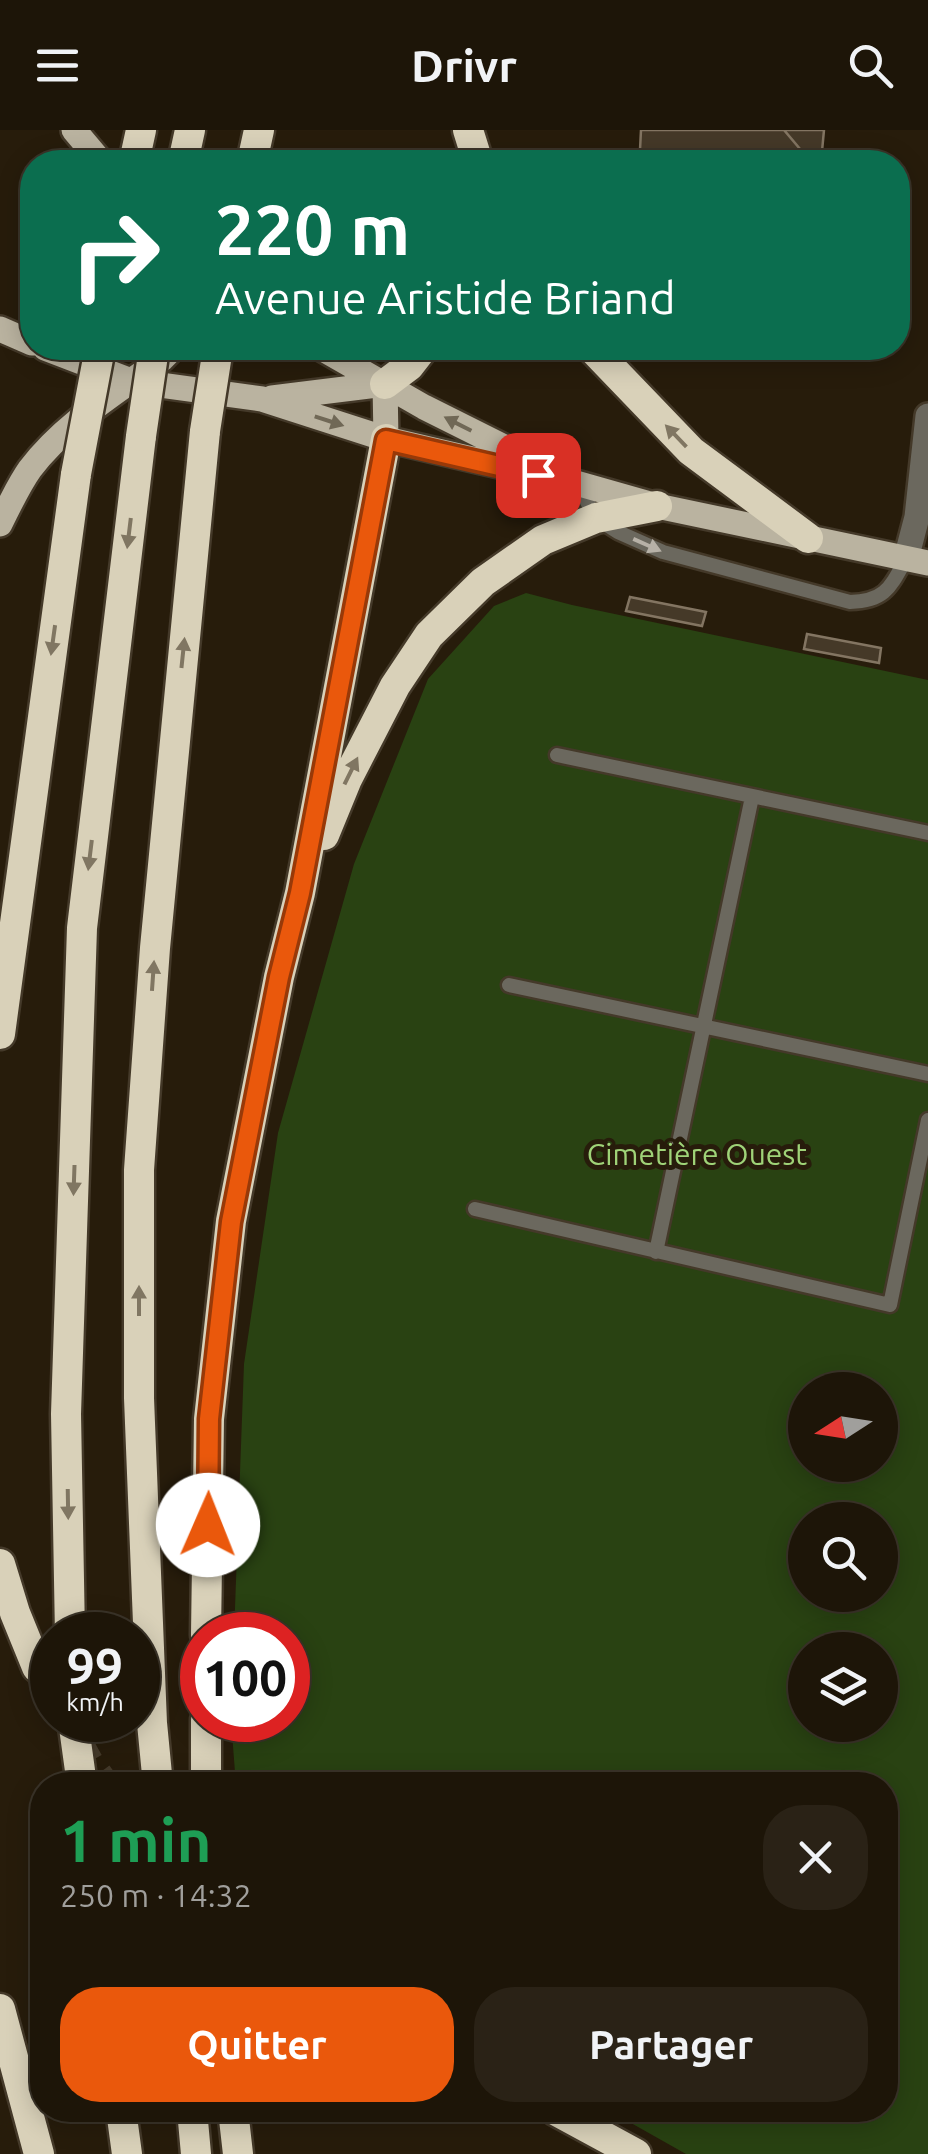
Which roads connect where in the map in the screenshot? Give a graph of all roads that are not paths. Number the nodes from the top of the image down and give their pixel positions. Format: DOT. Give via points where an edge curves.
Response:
graph roads {
  1 [pos="74,130"];
  2 [pos="91,150"];
  3 [pos="77,360"];
  4 [pos="98,360"];
  5 [pos="152,360"];
  6 [pos="161,360"];
  7 [pos="216,360"];
  8 [pos="343,360"];
  9 [pos="415,360"];
  10 [pos="603,360"];
  11 [pos="132,381"];
  12 [pos="385,384"];
  13 [pos="262,399"];
  14 [pos="928,416"];
  15 [pos="386,440"];
  16 [pos="576,484"];
  17 [pos="657,506"];
  18 [pos="596,518"];
  19 [pos="0,524"];
  20 [pos="808,538"];
  21 [pos="917,561"];
  22 [pos="558,755"];
  23 [pos="752,796"];
  24 [pos="928,833"];
  25 [pos="300,893"];
  26 [pos="509,986"];
  27 [pos="704,1025"];
  28 [pos="0,1034"];
  29 [pos="928,1074"];
  30 [pos="928,1120"];
  31 [pos="474,1208"];
  32 [pos="656,1252"];
  33 [pos="0,1564"];
  34 [pos="70,1612"];
  35 [pos="206,1612"];
  36 [pos="30,1650"];
  37 [pos="76,1742"];
  38 [pos="206,1742"];
  39 [pos="80,1772"];
  40 [pos="157,1772"];
  41 [pos="206,1772"];
  42 [pos="0,2009"];
  43 [pos="0,2090"];
  44 [pos="123,2122"];
  45 [pos="193,2122"];
  46 [pos="234,2122"];
  47 [pos="577,2122"];
  48 [pos="36,2154"];
  49 [pos="127,2154"];
  50 [pos="196,2154"];
  51 [pos="238,2154"];
  52 [pos="636,2154"];
  1 -- 2 [label="main road"];
  3 -- 11 [label="main road"];
  4 -- 28 [label="highway, one-way, bridge" via="76,474"];
  5 -- 34 [label="highway, one-way, bridge" via="82,928 66,1414"];
  6 -- 11 [label="main road"];
  40 -- 7 [label="highway, one-way, bridge" via="139,1398 139,1170 156,928"];
  8 -- 12 [label="main road"];
  9 -- 12 [label="highway"];
  20 -- 10 [label="highway, one-way" via="691,452"];
  11 -- 13 [label="main road"];
  11 -- 19 [label="main road" via="51,445"];
  12 -- 13 [label="main road"];
  12 -- 15 [label="main road"];
  16 -- 12 [label="main road, one-way"];
  13 -- 15 [label="main road, one-way"];
  14 -- 21 [label="street"];
  15 -- 16 [label="main road"];
  15 -- 25 [label="highway"];
  16 -- 17 [label="main road"];
  16 -- 18 [label="lane"];
  17 -- 18 [label="highway"];
  17 -- 20 [label="main road"];
  18 -- 21 [label="lane, one-way" via="663,552 850,602 870,601"];
  25 -- 18 [label="highway, one-way" via="347,779 429,635 482,582 543,540"];
  20 -- 21 [label="main road"];
  22 -- 23 [label="lane"];
  23 -- 24 [label="lane"];
  23 -- 27 [label="lane"];
  25 -- 35 [label="highway" via="231,1222 209,1419"];
  26 -- 27 [label="lane"];
  27 -- 29 [label="lane"];
  27 -- 32 [label="lane"];
  30 -- 32 [label="lane" via="890,1305"];
  31 -- 32 [label="lane"];
  33 -- 36 [label="highway"];
  37 -- 39 [label="highway"];
  38 -- 41 [label="highway"];
  42 -- 48 [label="highway"];
  43 -- 48 [label="highway"];
  44 -- 49 [label="highway"];
  45 -- 50 [label="highway"];
  46 -- 51 [label="highway"];
  47 -- 52 [label="highway"];
}
